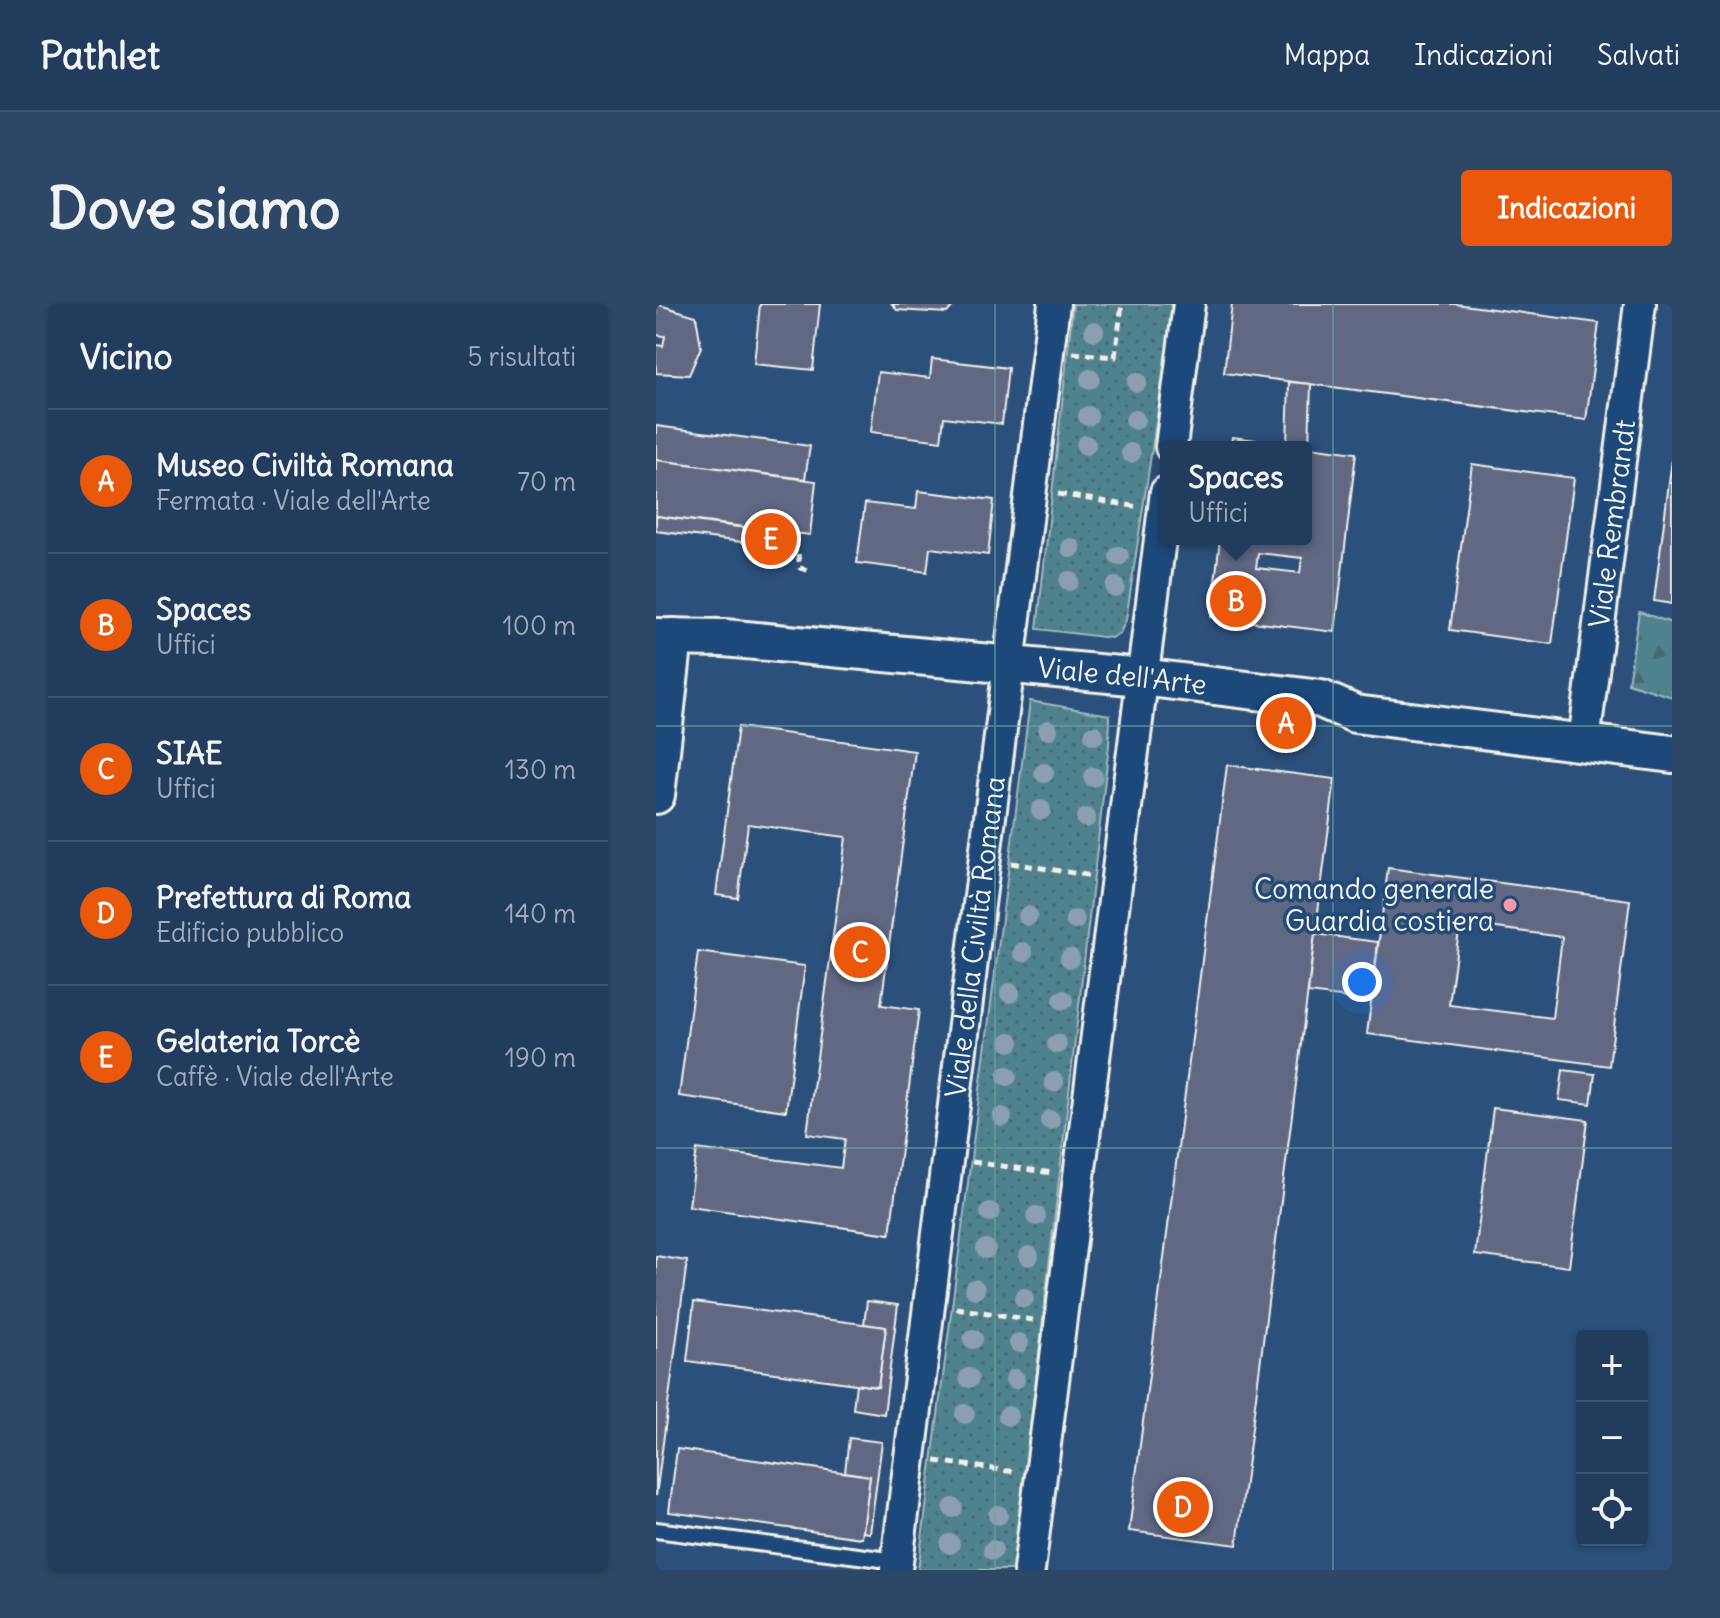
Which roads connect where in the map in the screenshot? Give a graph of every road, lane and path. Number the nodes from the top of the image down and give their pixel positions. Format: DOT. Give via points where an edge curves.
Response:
graph roads {
  1 [pos="1054,304"];
  2 [pos="1122,304"];
  3 [pos="1189,304"];
  4 [pos="1640,304"];
  5 [pos="1048,350"];
  6 [pos="1172,441"];
  7 [pos="1032,490"];
  8 [pos="1160,501"];
  9 [pos="1160,538"];
  10 [pos="798,554"];
  11 [pos="811,571"];
  12 [pos="665,637"];
  13 [pos="1011,663"];
  14 [pos="1141,677"];
  15 [pos="1584,742"];
  16 [pos="1657,752"];
  17 [pos="657,776"];
  18 [pos="1672,776"];
  19 [pos="984,859"];
  20 [pos="1117,880"];
  21 [pos="947,1159"];
  22 [pos="1080,1177"];
  23 [pos="928,1303"];
  24 [pos="1058,1323"];
  25 [pos="909,1458"];
  26 [pos="1041,1475"];
  27 [pos="656,1530"];
  28 [pos="896,1565"];
  29 [pos="1029,1570"];
  1 -- 5 [label="street, Viale della Civiltà Romana"];
  2 -- 5 [label="path" via="1115,357"];
  3 -- 6 [label="street"];
  4 -- 15 [label="street, Viale Rembrandt"];
  5 -- 7 [label="street, Viale della Civiltà Romana"];
  7 -- 8 [label="path"];
  7 -- 13 [label="street, Viale della Civiltà Romana"];
  9 -- 14 [label="street"];
  10 -- 11 [label="path" via="800,568"];
  12 -- 13 [label="street, Viale dell'Arte"];
  12 -- 17 [label="street"];
  13 -- 14 [label="street, Viale dell'Arte"];
  13 -- 19 [label="street, Viale della Civiltà Romana"];
  14 -- 15 [label="street, Viale dell'Arte" via="1321,699 1355,714"];
  14 -- 20 [label="street"];
  15 -- 16 [label="street, Viale dell'Arte"];
  16 -- 18 [label="street"];
  19 -- 20 [label="path"];
  19 -- 21 [label="street, Viale della Civiltà Romana"];
  20 -- 22 [label="street"];
  21 -- 22 [label="path"];
  21 -- 23 [label="street, Viale della Civiltà Romana"];
  22 -- 24 [label="street"];
  23 -- 24 [label="path"];
  23 -- 25 [label="street, Viale della Civiltà Romana"];
  24 -- 26 [label="street"];
  25 -- 26 [label="path"];
  25 -- 28 [label="street, Viale della Civiltà Romana"];
  26 -- 29 [label="street"];
  27 -- 28 [label="lane"];
}
